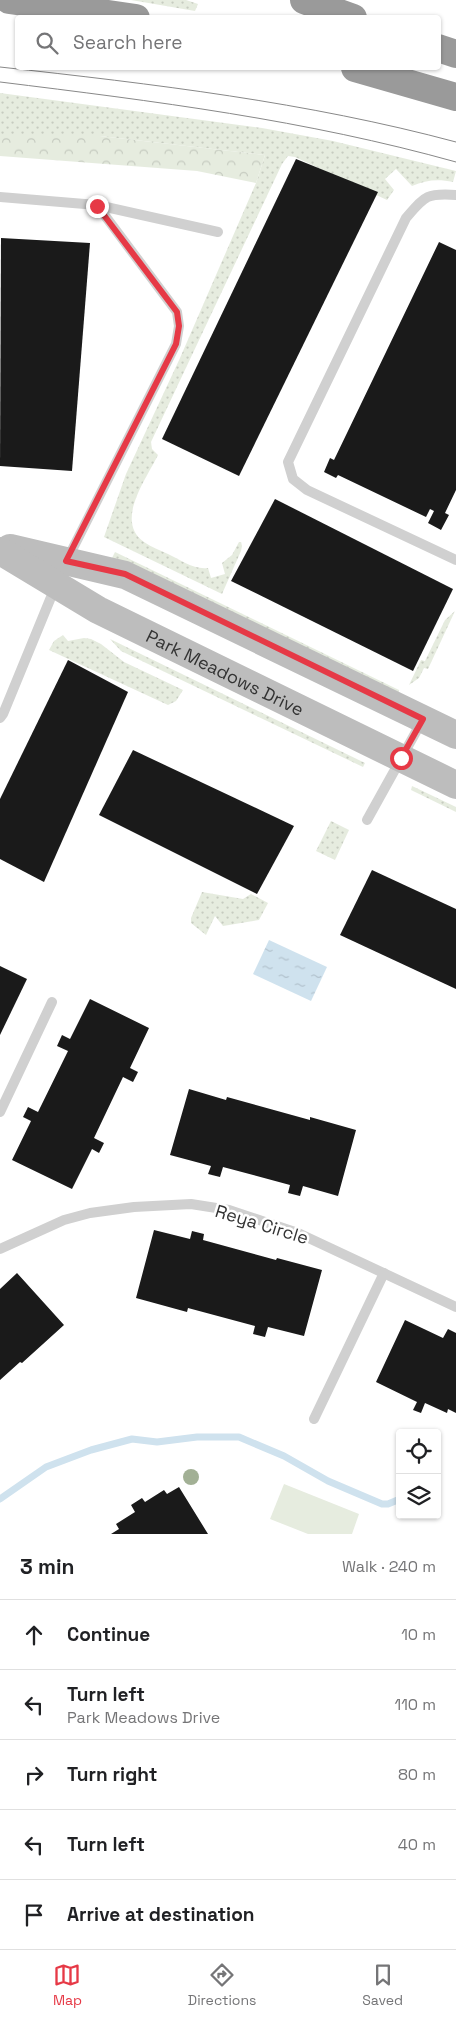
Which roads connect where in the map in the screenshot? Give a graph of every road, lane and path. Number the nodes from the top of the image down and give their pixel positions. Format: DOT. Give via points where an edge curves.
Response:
graph roads {
  1 [pos="9,0"];
  2 [pos="304,0"];
  3 [pos="115,15"];
  4 [pos="346,15"];
  5 [pos="441,49"];
  6 [pos="456,54"];
  7 [pos="362,70"];
  8 [pos="456,97"];
  9 [pos="456,196"];
  10 [pos="0,197"];
  11 [pos="97,206"];
  12 [pos="218,232"];
  13 [pos="0,546"];
  14 [pos="0,551"];
  15 [pos="456,560"];
  16 [pos="61,573"];
  17 [pos="0,718"];
  18 [pos="423,719"];
  19 [pos="456,735"];
  20 [pos="401,758"];
  21 [pos="456,785"];
  22 [pos="367,820"];
  23 [pos="52,1002"];
  24 [pos="0,1112"];
  25 [pos="0,1249"];
  26 [pos="384,1273"];
  27 [pos="456,1307"];
  28 [pos="314,1419"];
  1 -- 3 [label="highway"];
  2 -- 4 [label="highway"];
  5 -- 6 [label="highway"];
  7 -- 8 [label="highway"];
  9 -- 15 [label="lane" via="436,194 422,199 406,218 288,462 293,479 307,490"];
  10 -- 11 [label="lane"];
  11 -- 12 [label="lane"];
  11 -- 16 [label="lane" via="177,312 179,326 176,344"];
  13 -- 16 [label="main road, Park Meadows Drive"];
  14 -- 16 [label="main road, Park Meadows Drive"];
  16 -- 17 [label="lane"];
  16 -- 18 [label="main road, Park Meadows Drive" via="125,574"];
  16 -- 20 [label="main road, Park Meadows Drive" via="98,610"];
  18 -- 19 [label="main road, Park Meadows Drive"];
  18 -- 20 [label="lane"];
  20 -- 21 [label="main road, Park Meadows Drive"];
  20 -- 22 [label="lane"];
  23 -- 24 [label="lane"];
  25 -- 26 [label="lane, Reya Circle" via="64,1220 90,1213 191,1204 229,1210 298,1233"];
  26 -- 27 [label="lane, Reya Circle"];
  26 -- 28 [label="lane"];
}
